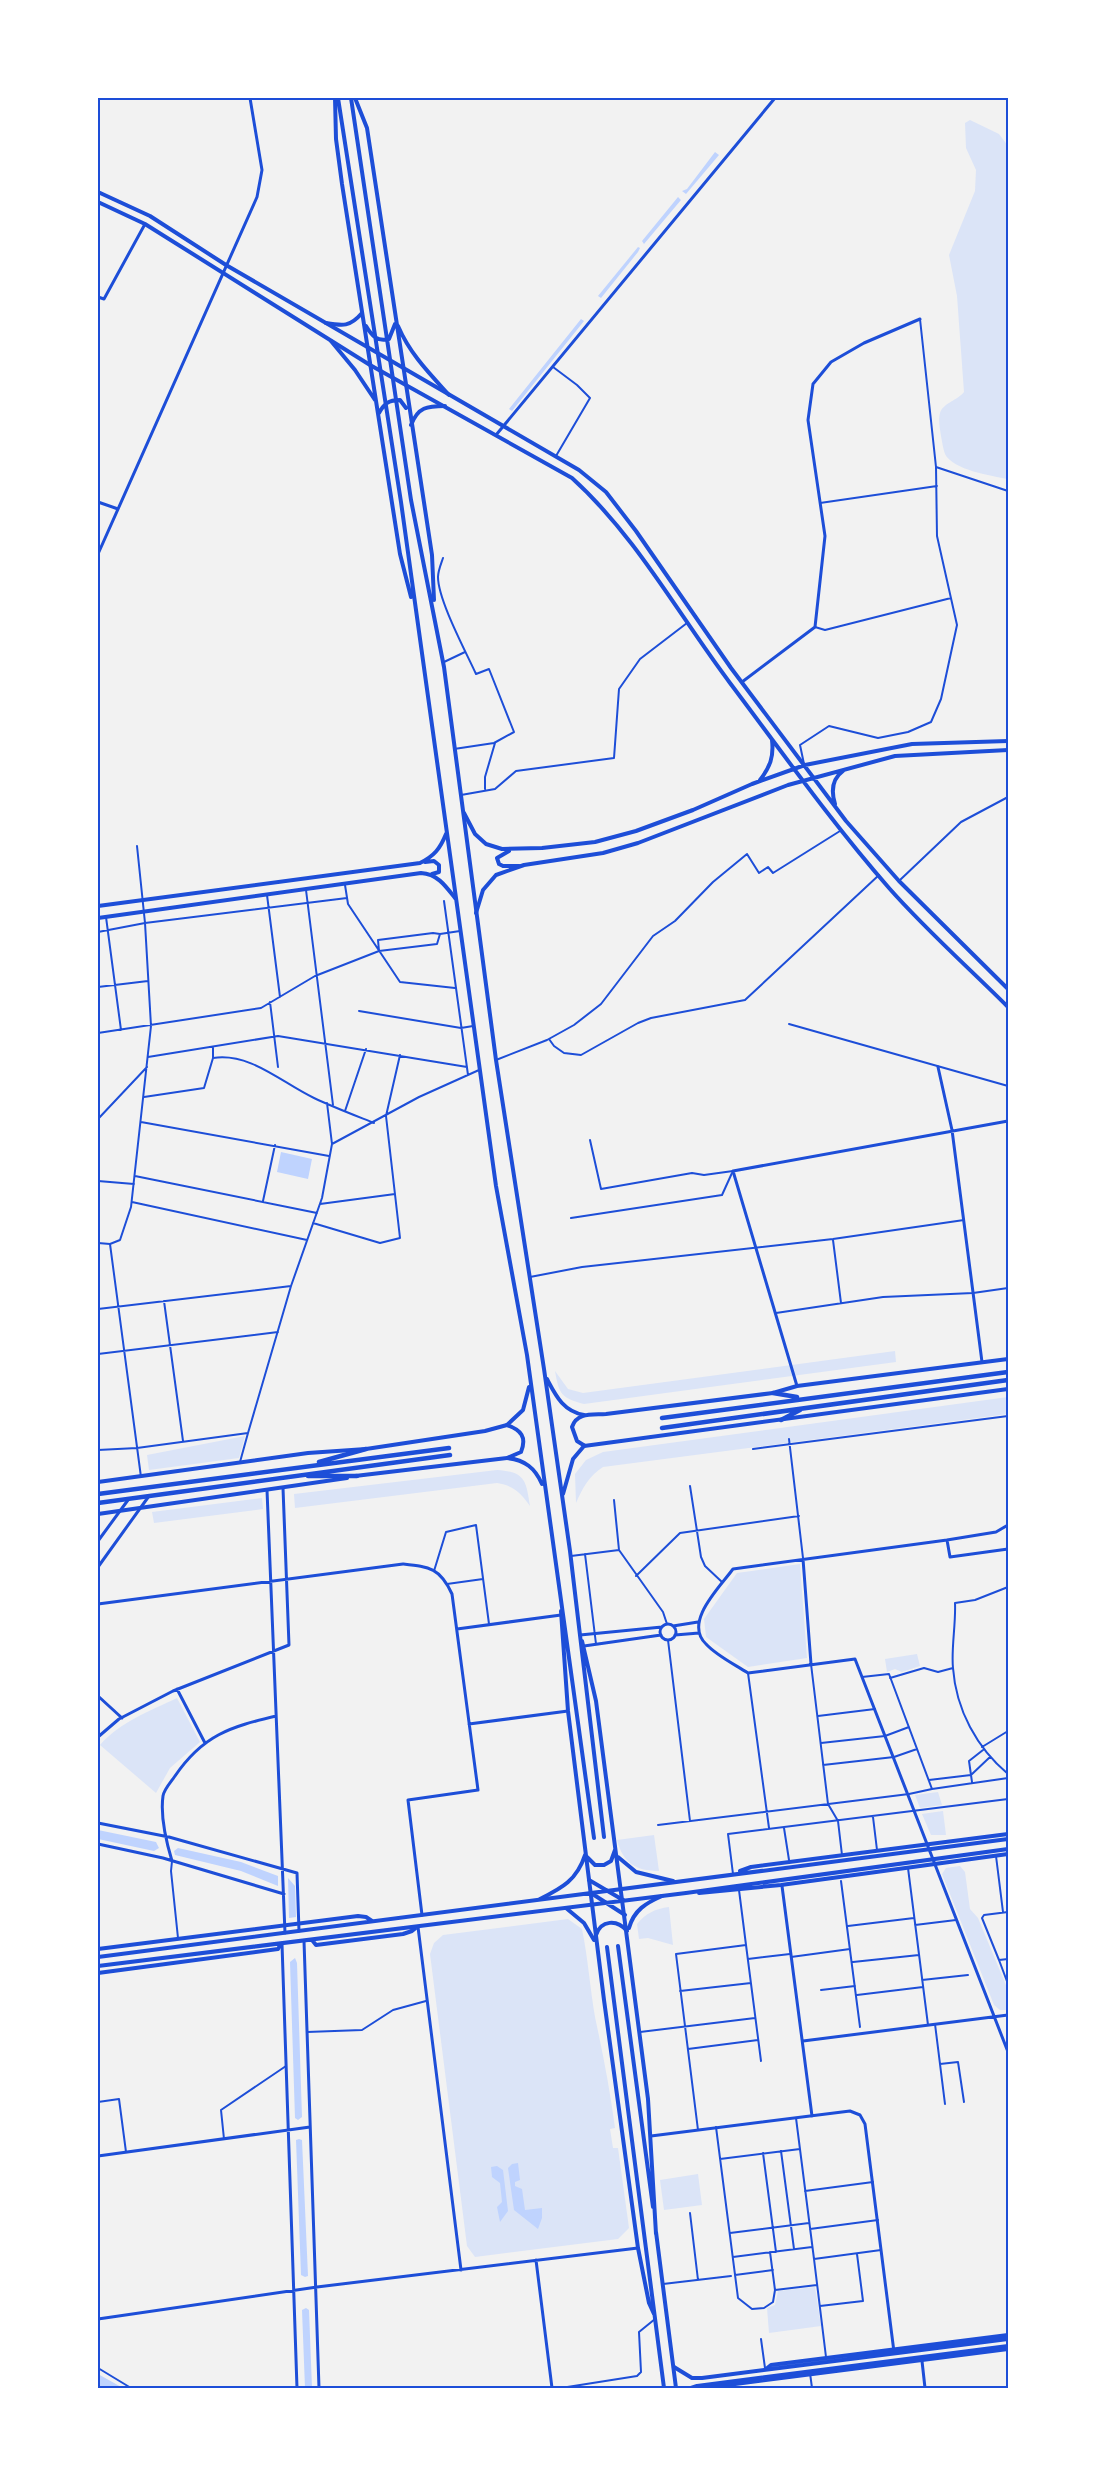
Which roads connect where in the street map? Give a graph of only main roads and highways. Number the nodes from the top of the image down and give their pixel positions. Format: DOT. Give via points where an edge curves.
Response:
graph roads {
  1 [pos="337,98"];
  2 [pos="353,98"];
  3 [pos="98,192"];
  4 [pos="98,202"];
  5 [pos="363,313"];
  6 [pos="396,321"];
  7 [pos="364,322"];
  8 [pos="326,323"];
  9 [pos="331,341"];
  10 [pos="367,348"];
  11 [pos="370,365"];
  12 [pos="402,368"];
  13 [pos="404,384"];
  14 [pos="449,394"];
  15 [pos="376,402"];
  16 [pos="445,406"];
  17 [pos="408,411"];
  18 [pos="378,415"];
  19 [pos="411,426"];
  20 [pos="435,612"];
  21 [pos="416,616"];
  22 [pos="772,739"];
  23 [pos="1008,741"];
  24 [pos="1008,750"];
  25 [pos="805,765"];
  26 [pos="794,768"];
  27 [pos="847,768"];
  28 [pos="815,779"];
  29 [pos="759,781"];
  30 [pos="804,781"];
  31 [pos="836,807"];
  32 [pos="462,810"];
  33 [pos="446,834"];
  34 [pos="515,849"];
  35 [pos="420,863"];
  36 [pos="522,866"];
  37 [pos="432,874"];
  38 [pos="456,898"];
  39 [pos="98,906"];
  40 [pos="475,916"];
  41 [pos="98,918"];
  42 [pos="1008,989"];
  43 [pos="1008,1007"];
  44 [pos="1008,1359"];
  45 [pos="1008,1372"];
  46 [pos="545,1376"];
  47 [pos="530,1380"];
  48 [pos="1008,1380"];
  49 [pos="1008,1389"];
  50 [pos="773,1393"];
  51 [pos="802,1398"];
  52 [pos="804,1408"];
  53 [pos="584,1415"];
  54 [pos="662,1418"];
  55 [pos="781,1420"];
  56 [pos="507,1425"];
  57 [pos="662,1428"];
  58 [pos="584,1446"];
  59 [pos="449,1448"];
  60 [pos="366,1449"];
  61 [pos="450,1455"];
  62 [pos="507,1458"];
  63 [pos="296,1467"];
  64 [pos="296,1475"];
  65 [pos="357,1476"];
  66 [pos="98,1482"];
  67 [pos="545,1489"];
  68 [pos="98,1494"];
  69 [pos="562,1498"];
  70 [pos="98,1503"];
  71 [pos="98,1514"];
  72 [pos="561,1595"];
  73 [pos="580,1635"];
  74 [pos="1008,1834"];
  75 [pos="604,1837"];
  76 [pos="594,1838"];
  77 [pos="1008,1839"];
  78 [pos="615,1845"];
  79 [pos="1008,1849"];
  80 [pos="585,1854"];
  81 [pos="1008,1854"];
  82 [pos="617,1856"];
  83 [pos="733,1874"];
  84 [pos="589,1880"];
  85 [pos="673,1881"];
  86 [pos="622,1888"];
  87 [pos="590,1892"];
  88 [pos="686,1893"];
  89 [pos="662,1896"];
  90 [pos="540,1899"];
  91 [pos="623,1900"];
  92 [pos="592,1904"];
  93 [pos="566,1908"];
  94 [pos="625,1916"];
  95 [pos="373,1921"];
  96 [pos="627,1932"];
  97 [pos="596,1936"];
  98 [pos="178,1939"];
  99 [pos="284,1943"];
  100 [pos="597,1945"];
  101 [pos="179,1946"];
  102 [pos="618,1946"];
  103 [pos="608,1947"];
  104 [pos="98,1949"];
  105 [pos="180,1956"];
  106 [pos="98,1957"];
  107 [pos="181,1962"];
  108 [pos="115,1964"];
  109 [pos="98,1966"];
  110 [pos="116,1970"];
  111 [pos="98,1973"];
  112 [pos="656,2234"];
  113 [pos="654,2316"];
  114 [pos="1008,2337"];
  115 [pos="1008,2347"];
  116 [pos="894,2351"];
  117 [pos="674,2367"];
  118 [pos="765,2370"];
  119 [pos="810,2372"];
  120 [pos="664,2388"];
  121 [pos="676,2388"];
  122 [pos="691,2388"];
  123 [pos="720,2388"];
  1 -- 5 [label="main road" via="336,139"];
  1 -- 21 [label="main road" via="360,228"];
  2 -- 6 [label="main road" via="367,129"];
  2 -- 20 [label="main road" via="411,500"];
  3 -- 8 [label="main road" via="150,216"];
  4 -- 9 [label="main road" via="145,224"];
  5 -- 7 [label="main road"];
  5 -- 8 [label="main road" via="345,326"];
  6 -- 7 [label="main road" via="389,339 382,341 373,337"];
  6 -- 12 [label="main road"];
  6 -- 14 [label="main road" via="417,361"];
  7 -- 10 [label="main road"];
  8 -- 10 [label="main road"];
  9 -- 11 [label="main road"];
  9 -- 15 [label="main road"];
  10 -- 11 [label="main road"];
  10 -- 12 [label="main road"];
  11 -- 13 [label="main road"];
  11 -- 15 [label="main road"];
  12 -- 13 [label="main road"];
  12 -- 14 [label="main road"];
  13 -- 16 [label="main road"];
  13 -- 17 [label="main road"];
  14 -- 25 [label="main road" via="579,470 606,492"];
  15 -- 18 [label="main road"];
  16 -- 19 [label="main road" via="428,406 417,412"];
  16 -- 22 [label="main road" via="572,478 598,502"];
  17 -- 18 [label="main road" via="400,400 393,400 384,404"];
  17 -- 19 [label="main road"];
  18 -- 21 [label="main road" via="400,554"];
  19 -- 20 [label="main road" via="432,555"];
  20 -- 32 [label="main road"];
  21 -- 33 [label="main road"];
  22 -- 26 [label="main road"];
  22 -- 29 [label="main road" via="774,753"];
  23 -- 25 [label="main road" via="912,744"];
  24 -- 27 [label="main road" via="895,756"];
  25 -- 26 [label="main road"];
  25 -- 28 [label="main road"];
  26 -- 29 [label="main road"];
  26 -- 30 [label="main road"];
  27 -- 28 [label="main road"];
  27 -- 31 [label="main road" via="837,775 833,786"];
  28 -- 30 [label="main road"];
  28 -- 31 [label="main road"];
  29 -- 34 [label="main road" via="636,831 595,842"];
  30 -- 36 [label="main road" via="638,843 603,853"];
  30 -- 43 [label="main road" via="879,875"];
  31 -- 42 [label="main road" via="899,881"];
  32 -- 34 [label="main road" via="475,834 486,844"];
  32 -- 40 [label="main road"];
  33 -- 35 [label="main road" via="441,847"];
  33 -- 38 [label="main road"];
  34 -- 36 [label="main road" via="502,853 497,858 499,864"];
  35 -- 37 [label="main road" via="434,861 439,872"];
  35 -- 39 [label="main road"];
  36 -- 40 [label="main road" via="496,875 483,890"];
  37 -- 38 [label="main road"];
  37 -- 41 [label="main road"];
  38 -- 47 [label="main road" via="495,1186"];
  40 -- 46 [label="main road"];
  44 -- 50 [label="main road" via="797,1386"];
  45 -- 51 [label="highway"];
  46 -- 53 [label="main road" via="568,1410"];
  46 -- 69 [label="main road"];
  47 -- 56 [label="main road" via="523,1410"];
  47 -- 67 [label="main road"];
  48 -- 52 [label="highway"];
  49 -- 55 [label="main road"];
  50 -- 51 [label="highway"];
  50 -- 53 [label="main road"];
  51 -- 54 [label="highway"];
  52 -- 55 [label="highway"];
  52 -- 57 [label="highway"];
  53 -- 58 [label="main road" via="574,1420 572,1427 577,1441"];
  55 -- 58 [label="main road"];
  56 -- 60 [label="main road"];
  56 -- 62 [label="main road" via="520,1431 524,1441 522,1452"];
  58 -- 69 [label="main road" via="573,1460"];
  59 -- 63 [label="highway"];
  60 -- 63 [label="highway"];
  60 -- 66 [label="main road" via="308,1453"];
  61 -- 64 [label="highway"];
  62 -- 65 [label="main road"];
  62 -- 67 [label="main road" via="518,1459 534,1470"];
  63 -- 68 [label="highway"];
  64 -- 65 [label="highway"];
  64 -- 70 [label="highway"];
  65 -- 71 [label="main road"];
  67 -- 72 [label="main road"];
  69 -- 73 [label="main road"];
  72 -- 76 [label="main road"];
  72 -- 80 [label="main road" via="568,1711"];
  73 -- 75 [label="main road"];
  73 -- 78 [label="main road" via="596,1701"];
  74 -- 83 [label="main road" via="751,1867"];
  77 -- 83 [label="main road"];
  78 -- 80 [label="main road" via="613,1858 604,1865 593,1864"];
  78 -- 82 [label="main road"];
  79 -- 88 [label="main road"];
  80 -- 84 [label="main road"];
  80 -- 90 [label="main road" via="569,1883"];
  81 -- 88 [label="main road" via="782,1885"];
  82 -- 85 [label="main road" via="636,1872"];
  82 -- 86 [label="main road"];
  83 -- 85 [label="main road"];
  84 -- 87 [label="main road"];
  84 -- 91 [label="main road"];
  85 -- 86 [label="main road"];
  86 -- 87 [label="main road"];
  86 -- 91 [label="main road"];
  87 -- 90 [label="main road"];
  87 -- 92 [label="main road"];
  87 -- 94 [label="main road"];
  88 -- 89 [label="main road"];
  89 -- 91 [label="main road"];
  89 -- 96 [label="main road" via="637,1911"];
  90 -- 95 [label="main road"];
  91 -- 92 [label="main road"];
  91 -- 94 [label="main road"];
  92 -- 93 [label="main road"];
  92 -- 97 [label="main road"];
  93 -- 99 [label="main road"];
  93 -- 100 [label="main road" via="584,1923"];
  94 -- 96 [label="main road"];
  95 -- 98 [label="main road" via="362,1916"];
  95 -- 101 [label="main road"];
  96 -- 97 [label="main road" via="619,1924 607,1923 599,1927"];
  96 -- 112 [label="main road" via="651,2136"];
  97 -- 100 [label="main road"];
  98 -- 101 [label="main road"];
  98 -- 104 [label="main road"];
  99 -- 105 [label="main road"];
  99 -- 107 [label="main road" via="278,1950"];
  100 -- 113 [label="main road" via="638,2248"];
  101 -- 106 [label="main road"];
  102 -- 112 [label="main road"];
  103 -- 113 [label="main road"];
  105 -- 107 [label="main road"];
  105 -- 108 [label="main road"];
  107 -- 110 [label="main road"];
  108 -- 109 [label="main road"];
  108 -- 110 [label="main road"];
  110 -- 111 [label="main road"];
  112 -- 117 [label="main road"];
  113 -- 120 [label="main road"];
  114 -- 116 [label="main road"];
  115 -- 119 [label="main road"];
  116 -- 118 [label="main road"];
  116 -- 118 [label="main road" via="771,2365"];
  117 -- 118 [label="main road" via="692,2378"];
  117 -- 121 [label="main road"];
  119 -- 122 [label="main road"];
  119 -- 123 [label="main road"];
}
